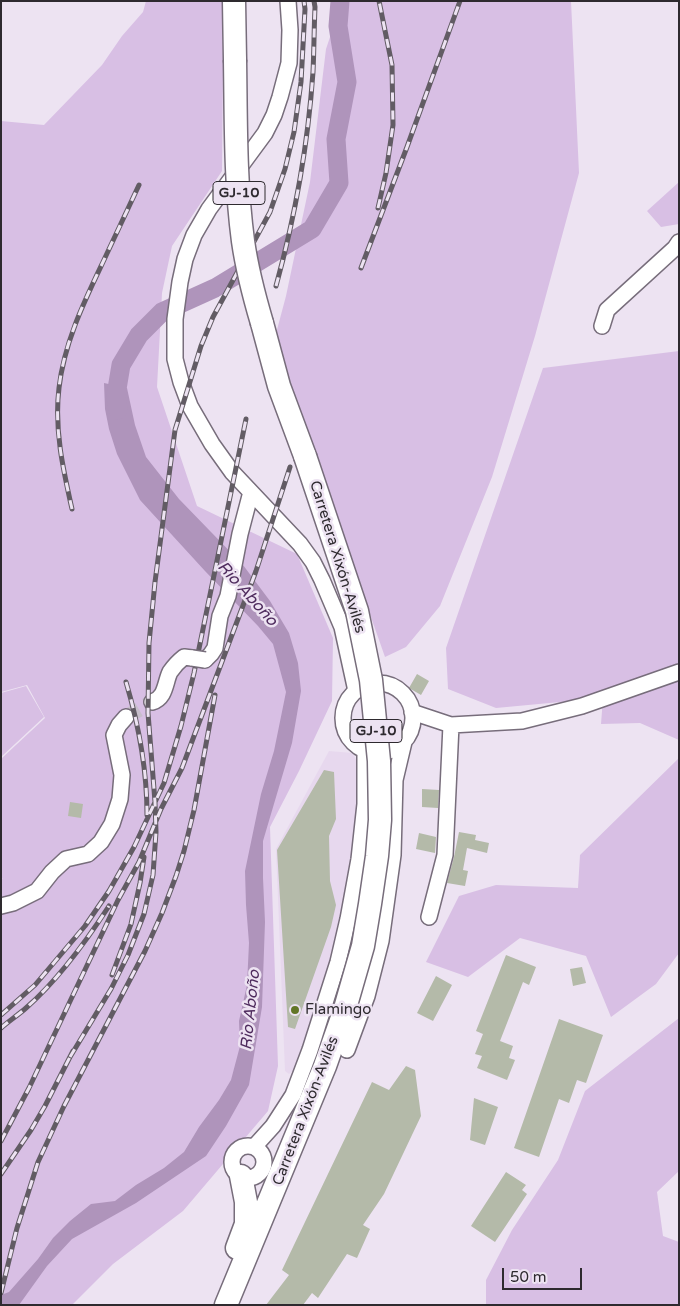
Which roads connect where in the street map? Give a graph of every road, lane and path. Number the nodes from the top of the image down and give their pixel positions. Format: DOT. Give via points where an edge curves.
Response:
graph roads {
  1 [pos="234,1"];
  2 [pos="288,1"];
  3 [pos="679,242"];
  4 [pos="602,326"];
  5 [pos="251,492"];
  6 [pos="679,672"];
  7 [pos="356,691"];
  8 [pos="152,702"];
  9 [pos="412,712"];
  10 [pos="126,717"];
  11 [pos="452,725"];
  12 [pos="404,742"];
  13 [pos="365,751"];
  14 [pos="1,906"];
  15 [pos="429,917"];
  16 [pos="347,1050"];
  17 [pos="254,1147"];
  18 [pos="241,1176"];
  19 [pos="262,1222"];
  20 [pos="216,1305"];
  21 [pos="226,1305"];
  1 -- 19 [label="highway, Carretera Xixón-Avilés / GJ-10, bridge" via="238,181 250,282 279,386 357,611 371,680 379,761 377,856 363,946 326,1066"];
  2 -- 5 [label="street" via="289,63 274,115 194,235 184,259 175,319 175,359 190,406 212,444"];
  3 -- 4 [label="street" via="607,310"];
  5 -- 7 [label="street" via="313,562 342,627"];
  5 -- 8 [label="street" via="215,648 211,654 198,659 184,657 170,672 161,696"];
  6 -- 11 [label="street" via="582,706 522,721"];
  7 -- 9 [label="street" via="378,683 390,686 404,696"];
  7 -- 13 [label="street" via="346,702 343,716 345,731 353,743"];
  9 -- 11 [label="street"];
  9 -- 12 [label="street" via="413,723"];
  10 -- 14 [label="street" via="114,735 122,775 120,799 112,824 101,842 88,854 66,859 37,891"];
  11 -- 15 [label="street" via="445,855"];
  12 -- 13 [label="street" via="386,752"];
  12 -- 16 [label="street" via="395,780 393,855 381,941 367,996"];
  13 -- 17 [label="street" via="359,859 338,962 293,1095 273,1126"];
  16 -- 19 [label="highway"];
  17 -- 18 [label="street" via="246,1146 235,1154 234,1169"];
  17 -- 18 [label="street" via="262,1154 263,1168 251,1178"];
  18 -- 20 [label="highway" via="246,1224"];
  19 -- 21 [label="highway, Carretera Xixón-Avilés / GJ-10"];
}
